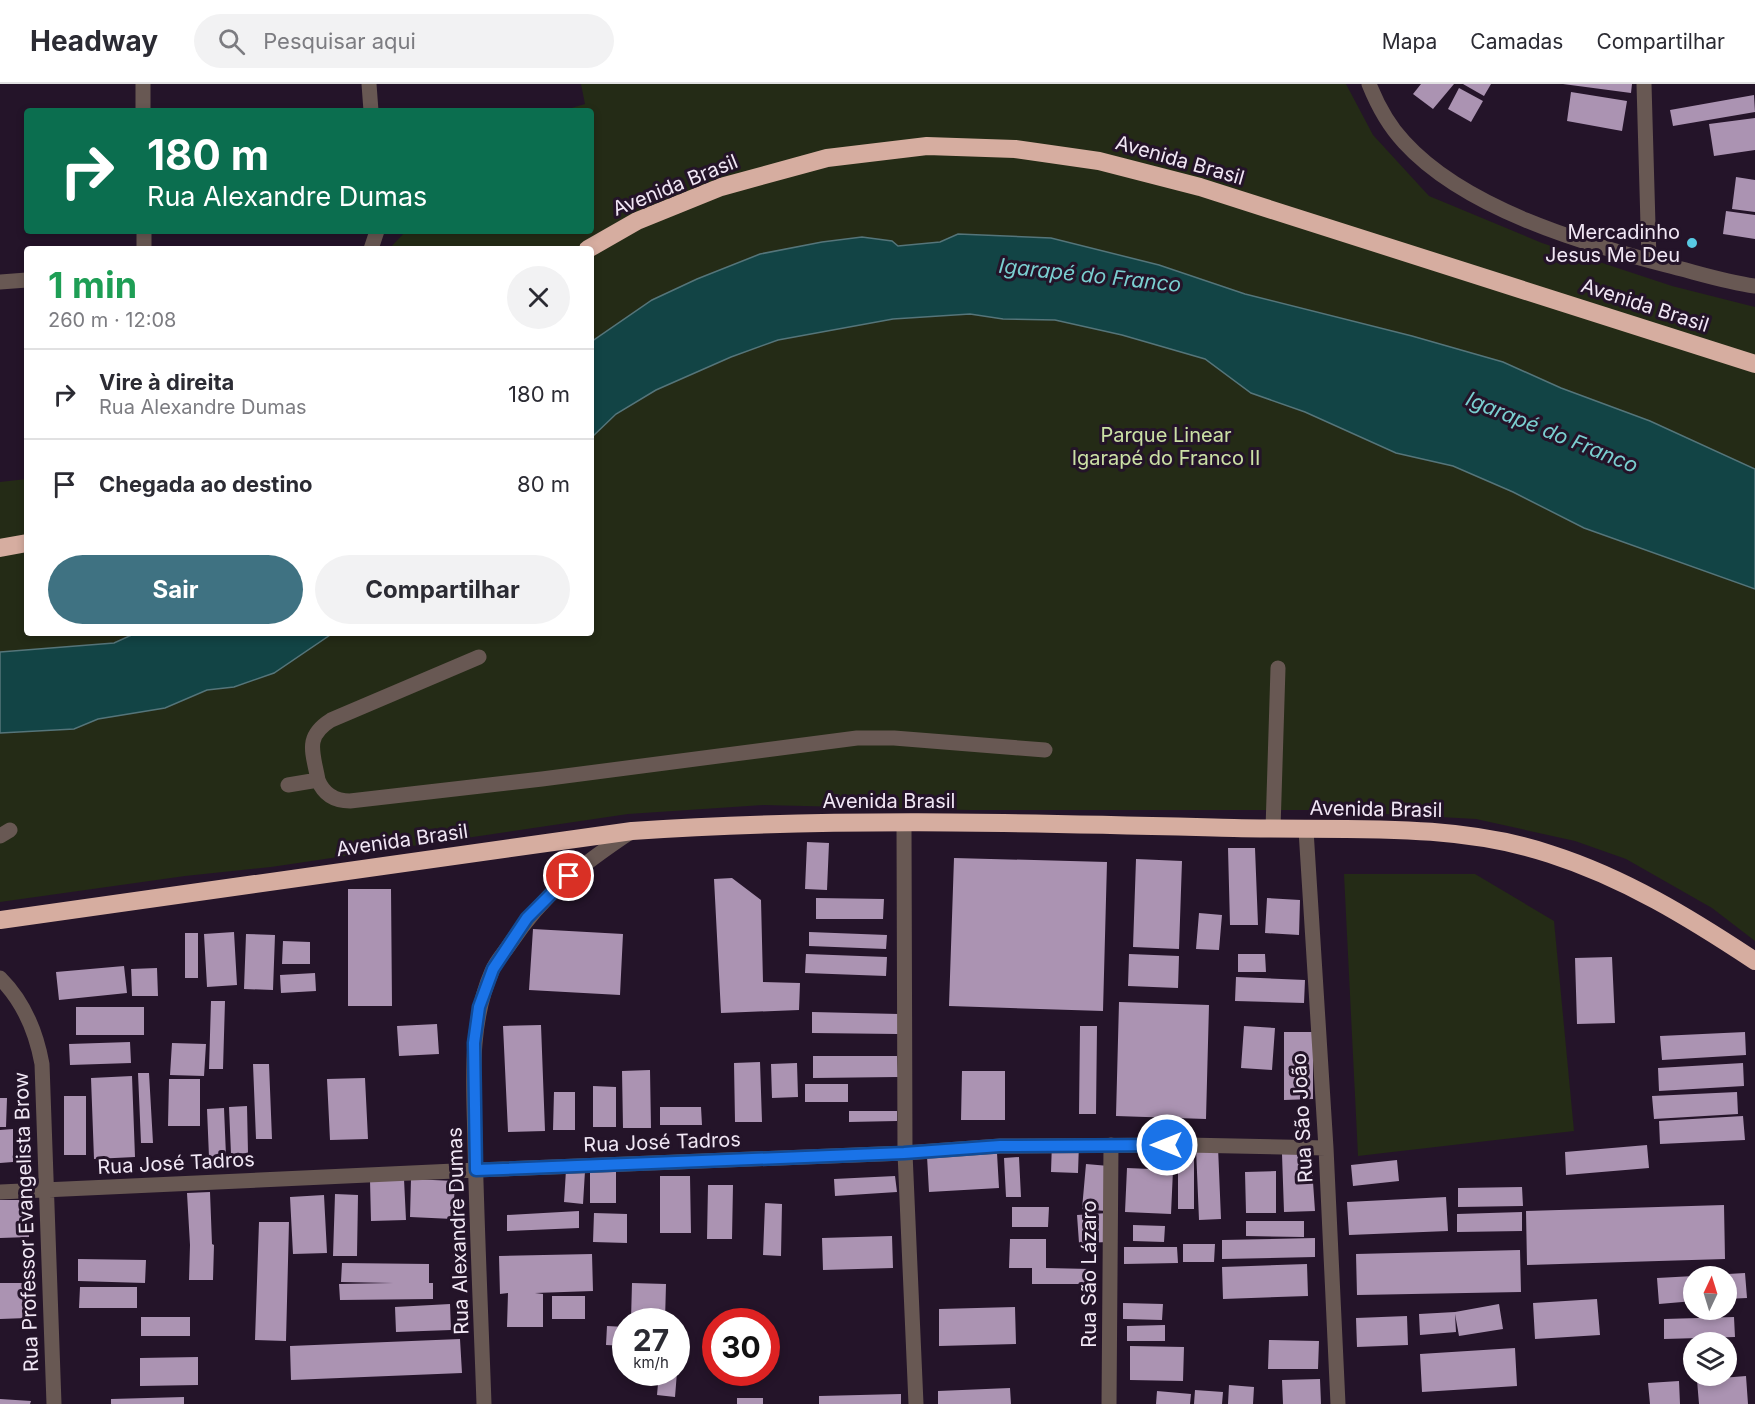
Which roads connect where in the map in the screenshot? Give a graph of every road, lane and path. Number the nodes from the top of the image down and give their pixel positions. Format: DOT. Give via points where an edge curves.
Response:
graph roads {
  1 [pos="143,84"];
  2 [pos="369,84"];
  3 [pos="1369,84"];
  4 [pos="1644,84"];
  5 [pos="143,108"];
  6 [pos="371,108"];
  7 [pos="593,246"];
  8 [pos="1649,260"];
  9 [pos="24,280"];
  10 [pos="0,282"];
  11 [pos="1755,286"];
  12 [pos="1755,364"];
  13 [pos="24,544"];
  14 [pos="0,548"];
  15 [pos="479,657"];
  16 [pos="1278,668"];
  17 [pos="1045,750"];
  18 [pos="318,780"];
  19 [pos="288,785"];
  20 [pos="904,824"];
  21 [pos="1273,829"];
  22 [pos="1306,830"];
  23 [pos="632,831"];
  24 [pos="0,920"];
  25 [pos="1755,961"];
  26 [pos="0,978"];
  27 [pos="1111,1145"];
  28 [pos="1326,1148"];
  29 [pos="904,1153"];
  30 [pos="476,1170"];
  31 [pos="46,1190"];
  32 [pos="0,1192"];
  33 [pos="54,1404"];
  34 [pos="484,1404"];
  35 [pos="916,1404"];
  36 [pos="1109,1404"];
  37 [pos="1338,1404"];
  1 -- 5 [label="street"];
  2 -- 6 [label="street"];
  3 -- 8 [label="street" via="1403,142 1434,170 1477,198 1555,232"];
  4 -- 8 [label="street"];
  7 -- 12 [label="highway, Avenida Brasil" via="637,221 721,187 827,158 927,146 1015,149 1100,161 1200,187"];
  8 -- 11 [label="street"];
  9 -- 10 [label="street"];
  13 -- 14 [label="highway"];
  15 -- 18 [label="street" via="322,726 313,739"];
  16 -- 21 [label="street"];
  17 -- 18 [label="street" via="857,738 350,801 333,798"];
  18 -- 19 [label="street"];
  20 -- 21 [label="highway, Avenida Brasil"];
  20 -- 23 [label="highway, Avenida Brasil" via="726,825"];
  20 -- 29 [label="street"];
  21 -- 22 [label="highway, Avenida Brasil"];
  22 -- 25 [label="highway, Avenida Brasil" via="1411,830 1473,836 1549,853 1613,878 1671,907"];
  22 -- 28 [label="street, Rua São João"];
  23 -- 24 [label="highway, Avenida Brasil"];
  23 -- 30 [label="street, Rua Alexandre Dumas" via="585,862 553,891 527,918 493,969 479,1007 474,1043"];
  26 -- 31 [label="street, Rua Professor Evangelista Brow" via="26,1012 37,1038 42,1064"];
  27 -- 28 [label="street, Rua José Tadros"];
  27 -- 29 [label="street, Rua José Tadros" via="1000,1146"];
  27 -- 36 [label="street, Rua São Lázaro"];
  28 -- 37 [label="street, Rua São João"];
  29 -- 30 [label="street, Rua José Tadros"];
  29 -- 35 [label="street"];
  30 -- 31 [label="street, Rua José Tadros"];
  30 -- 34 [label="street, Rua Alexandre Dumas"];
  31 -- 32 [label="street, Rua José Tadros"];
  31 -- 33 [label="street, Rua Professor Evangelista Brow"];
}
